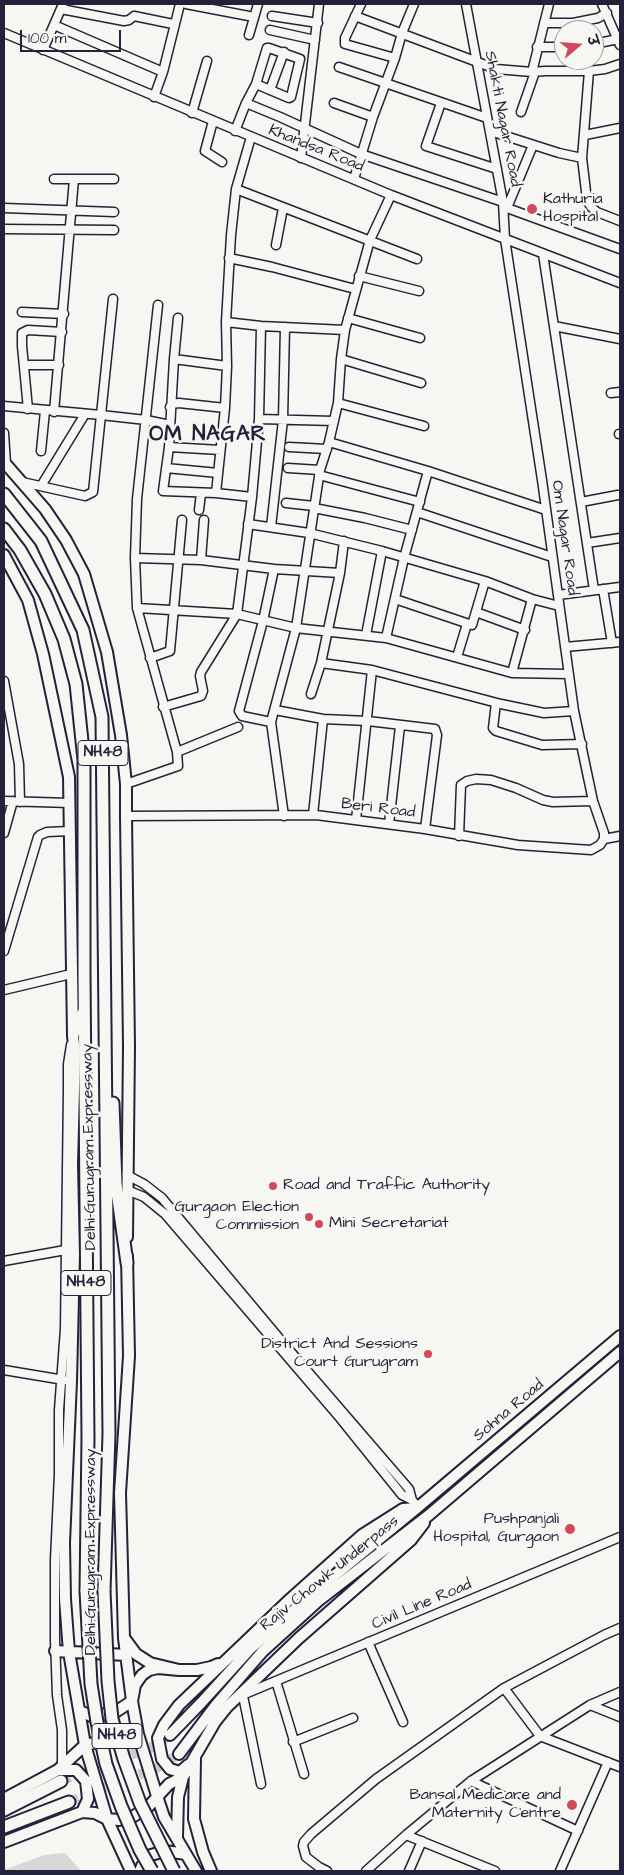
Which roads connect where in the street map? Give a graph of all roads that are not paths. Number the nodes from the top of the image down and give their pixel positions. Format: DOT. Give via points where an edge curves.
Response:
graph roads {
  1 [pos="180,4"];
  2 [pos="186,4"];
  3 [pos="258,4"];
  4 [pos="319,4"];
  5 [pos="361,4"];
  6 [pos="466,4"];
  7 [pos="549,4"];
  8 [pos="602,4"];
  9 [pos="411,5"];
  10 [pos="62,6"];
  11 [pos="607,13"];
  12 [pos="272,16"];
  13 [pos="356,16"];
  14 [pos="254,18"];
  15 [pos="318,23"];
  16 [pos="544,23"];
  17 [pos="173,24"];
  18 [pos="54,25"];
  19 [pos="270,30"];
  20 [pos="4,33"];
  21 [pos="402,33"];
  22 [pos="249,35"];
  23 [pos="315,40"];
  24 [pos="619,42"];
  25 [pos="604,43"];
  26 [pos="537,47"];
  27 [pos="554,48"];
  28 [pos="43,50"];
  29 [pos="284,52"];
  30 [pos="395,58"];
  31 [pos="207,61"];
  32 [pos="477,62"];
  33 [pos="620,64"];
  34 [pos="339,67"];
  35 [pos="589,71"];
  36 [pos="163,72"];
  37 [pos="533,72"];
  38 [pos="256,84"];
  39 [pos="386,85"];
  40 [pos="270,90"];
  41 [pos="154,97"];
  42 [pos="441,102"];
  43 [pos="334,103"];
  44 [pos="246,104"];
  45 [pos="521,112"];
  46 [pos="192,113"];
  47 [pos="373,117"];
  48 [pos="487,118"];
  49 [pos="213,121"];
  50 [pos="305,128"];
  51 [pos="620,128"];
  52 [pos="235,131"];
  53 [pos="490,131"];
  54 [pos="584,135"];
  55 [pos="251,137"];
  56 [pos="533,145"];
  57 [pos="361,154"];
  58 [pos="301,158"];
  59 [pos="582,158"];
  60 [pos="222,162"];
  61 [pos="497,169"];
  62 [pos="54,179"];
  63 [pos="74,179"];
  64 [pos="114,179"];
  65 [pos="354,179"];
  66 [pos="236,189"];
  67 [pos="391,195"];
  68 [pos="505,206"];
  69 [pos="4,208"];
  70 [pos="283,208"];
  71 [pos="71,210"];
  72 [pos="114,212"];
  73 [pos="620,221"];
  74 [pos="4,229"];
  75 [pos="69,229"];
  76 [pos="114,230"];
  77 [pos="505,239"];
  78 [pos="370,240"];
  79 [pos="276,245"];
  80 [pos="620,249"];
  81 [pos="543,254"];
  82 [pos="230,258"];
  83 [pos="417,259"];
  84 [pos="359,276"];
  85 [pos="620,283"];
  86 [pos="355,289"];
  87 [pos="419,291"];
  88 [pos="113,299"];
  89 [pos="158,305"];
  90 [pos="22,312"];
  91 [pos="64,314"];
  92 [pos="178,318"];
  93 [pos="348,318"];
  94 [pos="226,322"];
  95 [pos="261,326"];
  96 [pos="554,326"];
  97 [pos="285,327"];
  98 [pos="345,330"];
  99 [pos="62,332"];
  100 [pos="420,338"];
  101 [pos="620,339"];
  102 [pos="174,358"];
  103 [pos="341,359"];
  104 [pos="24,365"];
  105 [pos="59,365"];
  106 [pos="227,366"];
  107 [pos="420,383"];
  108 [pos="612,392"];
  109 [pos="620,392"];
  110 [pos="338,403"];
  111 [pos="4,406"];
  112 [pos="170,407"];
  113 [pos="225,408"];
  114 [pos="28,409"];
  115 [pos="45,411"];
  116 [pos="54,412"];
  117 [pos="85,414"];
  118 [pos="101,415"];
  119 [pos="259,419"];
  120 [pos="146,420"];
  121 [pos="283,420"];
  122 [pos="334,421"];
  123 [pos="170,425"];
  124 [pos="424,426"];
  125 [pos="4,433"];
  126 [pos="328,446"];
  127 [pos="169,447"];
  128 [pos="288,447"];
  129 [pos="220,450"];
  130 [pos="41,451"];
  131 [pos="5,463"];
  132 [pos="166,468"];
  133 [pos="288,468"];
  134 [pos="428,471"];
  135 [pos="319,473"];
  136 [pos="218,474"];
  137 [pos="22,482"];
  138 [pos="41,486"];
  139 [pos="201,493"];
  140 [pos="216,493"];
  141 [pos="4,494"];
  142 [pos="618,495"];
  143 [pos="252,497"];
  144 [pos="420,502"];
  145 [pos="581,502"];
  146 [pos="286,503"];
  147 [pos="314,507"];
  148 [pos="199,510"];
  149 [pos="546,510"];
  150 [pos="416,512"];
  151 [pos="182,520"];
  152 [pos="204,520"];
  153 [pos="248,524"];
  154 [pos="271,527"];
  155 [pos="4,529"];
  156 [pos="412,530"];
  157 [pos="309,533"];
  158 [pos="620,538"];
  159 [pos="344,542"];
  160 [pos="587,543"];
  161 [pos="382,551"];
  162 [pos="4,555"];
  163 [pos="135,558"];
  164 [pos="404,558"];
  165 [pos="552,558"];
  166 [pos="178,559"];
  167 [pos="201,560"];
  168 [pos="242,566"];
  169 [pos="274,569"];
  170 [pos="305,570"];
  171 [pos="340,573"];
  172 [pos="485,581"];
  173 [pos="620,587"];
  174 [pos="603,589"];
  175 [pos="594,590"];
  176 [pos="558,595"];
  177 [pos="395,598"];
  178 [pos="532,599"];
  179 [pos="560,606"];
  180 [pos="137,608"];
  181 [pos="174,610"];
  182 [pos="476,612"];
  183 [pos="237,614"];
  184 [pos="263,621"];
  185 [pos="467,624"];
  186 [pos="296,628"];
  187 [pos="525,630"];
  188 [pos="328,631"];
  189 [pos="366,635"];
  190 [pos="386,638"];
  191 [pos="616,643"];
  192 [pos="565,647"];
  193 [pos="457,657"];
  194 [pos="150,658"];
  195 [pos="321,663"];
  196 [pos="372,670"];
  197 [pos="512,673"];
  198 [pos="568,674"];
  199 [pos="4,681"];
  200 [pos="311,694"];
  201 [pos="496,703"];
  202 [pos="163,706"];
  203 [pos="274,710"];
  204 [pos="574,711"];
  205 [pos="323,719"];
  206 [pos="368,721"];
  207 [pos="271,722"];
  208 [pos="400,726"];
  209 [pos="238,727"];
  210 [pos="582,744"];
  211 [pos="177,752"];
  212 [pos="126,784"];
  213 [pos="4,801"];
  214 [pos="594,801"];
  215 [pos="17,802"];
  216 [pos="70,803"];
  217 [pos="313,815"];
  218 [pos="126,816"];
  219 [pos="284,816"];
  220 [pos="356,820"];
  221 [pos="389,824"];
  222 [pos="425,828"];
  223 [pos="70,831"];
  224 [pos="4,833"];
  225 [pos="459,836"];
  226 [pos="620,836"];
  227 [pos="604,839"];
  228 [pos="4,951"];
  229 [pos="71,974"];
  230 [pos="4,990"];
  231 [pos="84,1010"];
  232 [pos="73,1036"];
  233 [pos="105,1037"];
  234 [pos="127,1175"];
  235 [pos="127,1190"];
  236 [pos="70,1249"];
  237 [pos="4,1261"];
  238 [pos="127,1263"];
  239 [pos="620,1336"];
  240 [pos="620,1352"];
  241 [pos="4,1370"];
  242 [pos="66,1380"];
  243 [pos="416,1505"];
  244 [pos="429,1515"];
  245 [pos="620,1537"];
  246 [pos="620,1628"];
  247 [pos="124,1638"];
  248 [pos="368,1642"];
  249 [pos="55,1652"];
  250 [pos="69,1652"];
  251 [pos="126,1655"];
  252 [pos="223,1661"];
  253 [pos="179,1670"];
  254 [pos="276,1681"];
  255 [pos="504,1688"];
  256 [pos="620,1692"];
  257 [pos="238,1697"];
  258 [pos="132,1701"];
  259 [pos="590,1705"];
  260 [pos="80,1710"];
  261 [pos="620,1717"];
  262 [pos="353,1718"];
  263 [pos="403,1722"];
  264 [pos="138,1734"];
  265 [pos="170,1735"];
  266 [pos="540,1736"];
  267 [pos="294,1742"];
  268 [pos="85,1745"];
  269 [pos="179,1754"];
  270 [pos="193,1759"];
  271 [pos="608,1762"];
  272 [pos="620,1767"];
  273 [pos="60,1772"];
  274 [pos="304,1774"];
  275 [pos="183,1777"];
  276 [pos="471,1781"];
  277 [pos="261,1784"];
  278 [pos="157,1796"];
  279 [pos="4,1799"];
  280 [pos="69,1802"];
  281 [pos="4,1810"];
  282 [pos="82,1812"];
  283 [pos="107,1820"];
  284 [pos="4,1826"];
  285 [pos="578,1831"];
  286 [pos="406,1835"];
  287 [pos="177,1838"];
  288 [pos="422,1841"];
  289 [pos="4,1842"];
  290 [pos="186,1854"];
  291 [pos="480,1869"];
  292 [pos="131,1871"];
  293 [pos="140,1871"];
  294 [pos="152,1871"];
  295 [pos="174,1871"];
  296 [pos="196,1871"];
  297 [pos="211,1871"];
  298 [pos="327,1871"];
  299 [pos="366,1871"];
  300 [pos="409,1871"];
  301 [pos="495,1871"];
  302 [pos="560,1871"];
  1 -- 17 [label="street"];
  2 -- 14 [label="street"];
  3 -- 14 [label="street"];
  4 -- 15 [label="street"];
  5 -- 13 [label="street"];
  6 -- 32 [label="street, Shakti Nagar Road"];
  7 -- 16 [label="street"];
  8 -- 11 [label="street"];
  9 -- 21 [label="street"];
  10 -- 17 [label="street" via="124,21 134,16"];
  10 -- 18 [label="street"];
  11 -- 16 [label="street" via="573,23"];
  11 -- 24 [label="street"];
  12 -- 15 [label="street"];
  13 -- 21 [label="street"];
  13 -- 30 [label="street" via="344,38 345,44"];
  14 -- 22 [label="street"];
  15 -- 23 [label="street"];
  16 -- 26 [label="street"];
  17 -- 36 [label="street"];
  18 -- 28 [label="street"];
  18 -- 36 [label="street"];
  19 -- 23 [label="street"];
  20 -- 28 [label="street, Khandsa Road"];
  21 -- 30 [label="street"];
  21 -- 32 [label="street"];
  23 -- 50 [label="street"];
  24 -- 25 [label="street"];
  26 -- 27 [label="street"];
  26 -- 37 [label="street"];
  28 -- 41 [label="street, Khandsa Road"];
  29 -- 38 [label="street" via="266,48"];
  29 -- 40 [label="street"];
  29 -- 40 [label="street" via="299,57 301,61 291,97 285,98"];
  30 -- 39 [label="street"];
  31 -- 46 [label="street"];
  32 -- 37 [label="street" via="496,69"];
  32 -- 48 [label="street, Shakti Nagar Road"];
  33 -- 35 [label="street"];
  34 -- 39 [label="street"];
  35 -- 37 [label="street"];
  35 -- 54 [label="street"];
  36 -- 41 [label="street"];
  37 -- 45 [label="street"];
  38 -- 40 [label="street"];
  38 -- 44 [label="street"];
  39 -- 42 [label="street"];
  39 -- 47 [label="street"];
  41 -- 46 [label="street, Khandsa Road"];
  42 -- 48 [label="street"];
  42 -- 61 [label="street" via="426,146"];
  43 -- 47 [label="street"];
  44 -- 50 [label="street"];
  44 -- 52 [label="street"];
  46 -- 49 [label="street, Khandsa Road"];
  47 -- 57 [label="street"];
  48 -- 53 [label="street, Shakti Nagar Road"];
  49 -- 52 [label="street, Khandsa Road"];
  49 -- 60 [label="street" via="205,151"];
  50 -- 57 [label="street"];
  50 -- 58 [label="street"];
  51 -- 54 [label="street"];
  52 -- 55 [label="street, Khandsa Road"];
  53 -- 56 [label="street"];
  53 -- 61 [label="street, Shakti Nagar Road"];
  54 -- 59 [label="street"];
  55 -- 58 [label="street, Khandsa Road"];
  55 -- 66 [label="street"];
  56 -- 59 [label="street"];
  56 -- 68 [label="street"];
  57 -- 65 [label="street"];
  57 -- 68 [label="street"];
  58 -- 65 [label="street, Khandsa Road"];
  59 -- 73 [label="street" via="587,200 591,207"];
  61 -- 68 [label="street, Shakti Nagar Road"];
  62 -- 63 [label="street"];
  63 -- 64 [label="street"];
  63 -- 71 [label="street"];
  65 -- 67 [label="street, Khandsa Road"];
  66 -- 70 [label="street"];
  66 -- 82 [label="street"];
  67 -- 77 [label="street, Khandsa Road"];
  67 -- 78 [label="street"];
  68 -- 77 [label="street, Shakti Nagar Road"];
  68 -- 80 [label="street"];
  69 -- 71 [label="street"];
  70 -- 78 [label="street"];
  70 -- 79 [label="street"];
  71 -- 72 [label="street"];
  71 -- 75 [label="street"];
  74 -- 75 [label="street"];
  75 -- 76 [label="street"];
  75 -- 91 [label="street"];
  77 -- 81 [label="street, Khandsa Road"];
  77 -- 149 [label="street, Om Nagar Road"];
  78 -- 83 [label="street"];
  78 -- 84 [label="street"];
  81 -- 85 [label="street, Khandsa Road"];
  81 -- 96 [label="street"];
  82 -- 86 [label="street"];
  82 -- 94 [label="street"];
  84 -- 86 [label="street"];
  84 -- 87 [label="street"];
  86 -- 93 [label="street"];
  88 -- 118 [label="street"];
  89 -- 120 [label="street"];
  90 -- 91 [label="street"];
  91 -- 99 [label="street"];
  92 -- 102 [label="street"];
  93 -- 98 [label="street"];
  93 -- 100 [label="street"];
  94 -- 95 [label="street"];
  94 -- 106 [label="street"];
  95 -- 97 [label="street"];
  95 -- 119 [label="street"];
  96 -- 101 [label="street"];
  96 -- 145 [label="street"];
  97 -- 98 [label="street"];
  97 -- 121 [label="street"];
  98 -- 103 [label="street"];
  99 -- 104 [label="street" via="24,331"];
  99 -- 105 [label="street"];
  102 -- 106 [label="street"];
  102 -- 112 [label="street"];
  103 -- 107 [label="street"];
  103 -- 110 [label="street"];
  104 -- 105 [label="street"];
  104 -- 114 [label="street"];
  105 -- 116 [label="street"];
  106 -- 113 [label="street"];
  108 -- 109 [label="street"];
  110 -- 122 [label="street"];
  110 -- 124 [label="street"];
  111 -- 114 [label="street"];
  112 -- 113 [label="street" via="179,403"];
  112 -- 123 [label="street"];
  113 -- 129 [label="street"];
  114 -- 115 [label="street"];
  115 -- 116 [label="street"];
  115 -- 130 [label="street"];
  116 -- 117 [label="street"];
  117 -- 118 [label="street"];
  117 -- 138 [label="street"];
  118 -- 120 [label="street"];
  118 -- 138 [label="street" via="93,492 85,496"];
  119 -- 121 [label="street"];
  119 -- 143 [label="street"];
  120 -- 123 [label="street"];
  120 -- 163 [label="street" via="137,499"];
  121 -- 122 [label="street"];
  121 -- 154 [label="street"];
  122 -- 126 [label="street"];
  123 -- 127 [label="street"];
  125 -- 131 [label="street"];
  126 -- 128 [label="street"];
  126 -- 134 [label="street"];
  126 -- 135 [label="street"];
  127 -- 129 [label="street"];
  127 -- 132 [label="street"];
  129 -- 136 [label="street"];
  131 -- 137 [label="main road"];
  132 -- 136 [label="street"];
  132 -- 139 [label="street" via="163,491"];
  133 -- 135 [label="street"];
  134 -- 144 [label="street"];
  134 -- 149 [label="street"];
  135 -- 144 [label="street"];
  135 -- 147 [label="street"];
  136 -- 140 [label="street"];
  137 -- 138 [label="street"];
  137 -- 212 [label="main road" via="66,540 84,574 107,652"];
  139 -- 140 [label="street"];
  139 -- 148 [label="street"];
  140 -- 143 [label="street"];
  141 -- 233 [label="highway, Delhi-Gurugram Expressway / NH48" via="41,540 83,630 102,717"];
  142 -- 145 [label="street"];
  143 -- 153 [label="street"];
  144 -- 150 [label="street"];
  145 -- 160 [label="street"];
  146 -- 147 [label="street"];
  147 -- 156 [label="street"];
  147 -- 157 [label="street"];
  149 -- 165 [label="street, Om Nagar Road"];
  150 -- 156 [label="street"];
  150 -- 165 [label="street"];
  151 -- 166 [label="street"];
  152 -- 167 [label="street"];
  153 -- 154 [label="street"];
  153 -- 168 [label="street"];
  154 -- 157 [label="street"];
  155 -- 231 [label="highway, Delhi-Gurugram Expressway / NH48" via="20,550 44,594 64,639 76,684 84,760"];
  156 -- 164 [label="street"];
  157 -- 159 [label="street"];
  157 -- 170 [label="street"];
  158 -- 160 [label="street"];
  159 -- 161 [label="street"];
  159 -- 171 [label="street"];
  160 -- 175 [label="street"];
  161 -- 164 [label="street"];
  161 -- 189 [label="street"];
  162 -- 216 [label="main road" via="28,600 37,630 69,776"];
  163 -- 166 [label="street"];
  163 -- 180 [label="street"];
  164 -- 172 [label="street"];
  164 -- 177 [label="street"];
  165 -- 176 [label="street, Om Nagar Road"];
  166 -- 167 [label="street"];
  166 -- 181 [label="street"];
  167 -- 168 [label="street"];
  168 -- 169 [label="street"];
  168 -- 183 [label="street"];
  169 -- 170 [label="street"];
  169 -- 184 [label="street"];
  170 -- 171 [label="street"];
  170 -- 186 [label="street"];
  171 -- 188 [label="street"];
  172 -- 178 [label="street"];
  172 -- 182 [label="street"];
  173 -- 174 [label="street"];
  174 -- 175 [label="street"];
  174 -- 191 [label="street"];
  175 -- 176 [label="street"];
  176 -- 179 [label="street, Om Nagar Road"];
  177 -- 185 [label="street"];
  177 -- 190 [label="street"];
  178 -- 179 [label="street"];
  178 -- 187 [label="street"];
  179 -- 192 [label="street, Om Nagar Road"];
  180 -- 181 [label="street"];
  180 -- 194 [label="street"];
  181 -- 183 [label="street"];
  181 -- 194 [label="street" via="170,651"];
  182 -- 185 [label="street" via="472,624"];
  182 -- 187 [label="street"];
  183 -- 184 [label="street"];
  183 -- 202 [label="street" via="201,672 204,691 201,696"];
  184 -- 186 [label="street"];
  184 -- 207 [label="street" via="239,711 242,716"];
  185 -- 193 [label="street"];
  186 -- 188 [label="street"];
  186 -- 203 [label="street"];
  187 -- 197 [label="street"];
  188 -- 189 [label="street"];
  188 -- 195 [label="street"];
  189 -- 190 [label="street"];
  190 -- 193 [label="street"];
  191 -- 192 [label="street"];
  192 -- 198 [label="street, Om Nagar Road"];
  193 -- 197 [label="street"];
  194 -- 202 [label="street"];
  195 -- 196 [label="street"];
  195 -- 200 [label="street"];
  196 -- 201 [label="street"];
  196 -- 206 [label="street"];
  197 -- 198 [label="street"];
  198 -- 204 [label="street, Om Nagar Road"];
  199 -- 215 [label="street" via="19,764"];
  201 -- 204 [label="street" via="544,713"];
  201 -- 210 [label="street" via="493,728 496,731 542,745"];
  202 -- 211 [label="street"];
  203 -- 205 [label="street"];
  203 -- 207 [label="street"];
  204 -- 210 [label="street, Om Nagar Road"];
  205 -- 206 [label="street"];
  205 -- 217 [label="street"];
  206 -- 208 [label="street"];
  206 -- 220 [label="street"];
  207 -- 219 [label="street"];
  208 -- 221 [label="street"];
  208 -- 222 [label="street" via="433,728 437,735"];
  209 -- 211 [label="street"];
  210 -- 214 [label="street, Om Nagar Road"];
  211 -- 212 [label="street" via="177,768"];
  212 -- 218 [label="main road"];
  213 -- 215 [label="street"];
  214 -- 225 [label="street" via="553,802 498,782 484,779 467,781 462,786"];
  214 -- 227 [label="street, Om Nagar Road"];
  215 -- 216 [label="street"];
  215 -- 224 [label="street"];
  216 -- 223 [label="main road"];
  217 -- 219 [label="street, Beri Road"];
  217 -- 220 [label="street, Beri Road"];
  218 -- 219 [label="street, Beri Road"];
  218 -- 234 [label="main road"];
  220 -- 221 [label="street, Beri Road"];
  221 -- 222 [label="street, Beri Road"];
  222 -- 225 [label="street, Beri Road"];
  223 -- 228 [label="street" via="47,832 38,837"];
  223 -- 229 [label="main road"];
  225 -- 227 [label="street, Beri Road" via="518,846 591,850"];
  226 -- 227 [label="street, Beri Road"];
  229 -- 230 [label="street"];
  229 -- 232 [label="main road"];
  231 -- 232 [label="main road"];
  231 -- 294 [label="highway, Delhi-Gurugram Expressway / NH48, bridge" via="88,1428 86,1591 91,1684 106,1764 121,1806"];
  232 -- 236 [label="main road"];
  233 -- 238 [label="highway" via="113,1083 116,1184"];
  233 -- 295 [label="highway, Delhi-Gurugram Expressway / NH48, bridge" via="109,1434 104,1591 108,1681 112,1719 124,1759 140,1803"];
  234 -- 235 [label="main road"];
  234 -- 243 [label="street" via="162,1198 409,1489"];
  235 -- 238 [label="main road"];
  235 -- 243 [label="street" via="144,1197 165,1214 402,1495"];
  236 -- 237 [label="street"];
  236 -- 242 [label="main road"];
  238 -- 247 [label="main road" via="129,1356 120,1493"];
  239 -- 243 [label="main road, Sohna Road"];
  240 -- 244 [label="main road, Sohna Road"];
  241 -- 242 [label="street"];
  242 -- 249 [label="street" via="56,1553"];
  242 -- 250 [label="main road" via="64,1543"];
  243 -- 252 [label="main road" via="404,1508 362,1535"];
  243 -- 265 [label="main road, Rajiv Chowk Underpass" via="250,1648"];
  244 -- 257 [label="main road" via="411,1540 299,1638"];
  244 -- 269 [label="main road, Rajiv Chowk Underpass" via="318,1601 262,1651"];
  245 -- 248 [label="street, Civil Line Road"];
  246 -- 255 [label="street"];
  247 -- 251 [label="main road"];
  247 -- 253 [label="main road" via="136,1654 150,1664"];
  248 -- 254 [label="street, Civil Line Road"];
  248 -- 263 [label="street"];
  249 -- 250 [label="main road"];
  249 -- 273 [label="street" via="62,1730"];
  250 -- 251 [label="main road"];
  250 -- 260 [label="main road"];
  251 -- 258 [label="main road"];
  252 -- 253 [label="main road" via="197,1670"];
  252 -- 270 [label="main road" via="179,1705 158,1738 162,1759 170,1769 180,1772"];
  253 -- 258 [label="main road" via="149,1670 135,1685"];
  254 -- 257 [label="street, Civil Line Road"];
  254 -- 267 [label="street"];
  255 -- 266 [label="street"];
  255 -- 298 [label="street" via="376,1779 311,1834 304,1842 304,1852 310,1861"];
  256 -- 259 [label="street"];
  257 -- 270 [label="main road" via="215,1722"];
  257 -- 277 [label="street"];
  258 -- 260 [label="main road" via="114,1713 101,1716 91,1716"];
  258 -- 264 [label="main road"];
  259 -- 261 [label="street"];
  259 -- 266 [label="street"];
  260 -- 268 [label="main road"];
  262 -- 267 [label="street"];
  264 -- 268 [label="main road"];
  264 -- 278 [label="main road"];
  266 -- 271 [label="street"];
  266 -- 276 [label="street"];
  267 -- 274 [label="street"];
  268 -- 273 [label="main road"];
  268 -- 283 [label="main road"];
  270 -- 275 [label="main road"];
  270 -- 297 [label="main road" via="194,1819"];
  271 -- 272 [label="street"];
  271 -- 285 [label="street"];
  273 -- 279 [label="main road"];
  273 -- 281 [label="highway"];
  273 -- 282 [label="main road" via="76,1770 86,1781 88,1799"];
  275 -- 278 [label="main road" via="169,1784"];
  275 -- 287 [label="main road" via="178,1797"];
  276 -- 285 [label="street"];
  276 -- 286 [label="street"];
  278 -- 283 [label="main road" via="134,1816"];
  278 -- 287 [label="main road" via="164,1817"];
  280 -- 284 [label="highway"];
  282 -- 283 [label="main road" via="95,1813"];
  282 -- 289 [label="main road"];
  283 -- 292 [label="main road"];
  285 -- 302 [label="street"];
  286 -- 288 [label="street"];
  286 -- 299 [label="street"];
  287 -- 290 [label="main road"];
  288 -- 291 [label="street"];
  288 -- 300 [label="street"];
  290 -- 293 [label="main road" via="165,1851 151,1855"];
  290 -- 296 [label="main road"];
  291 -- 301 [label="street"];
}
